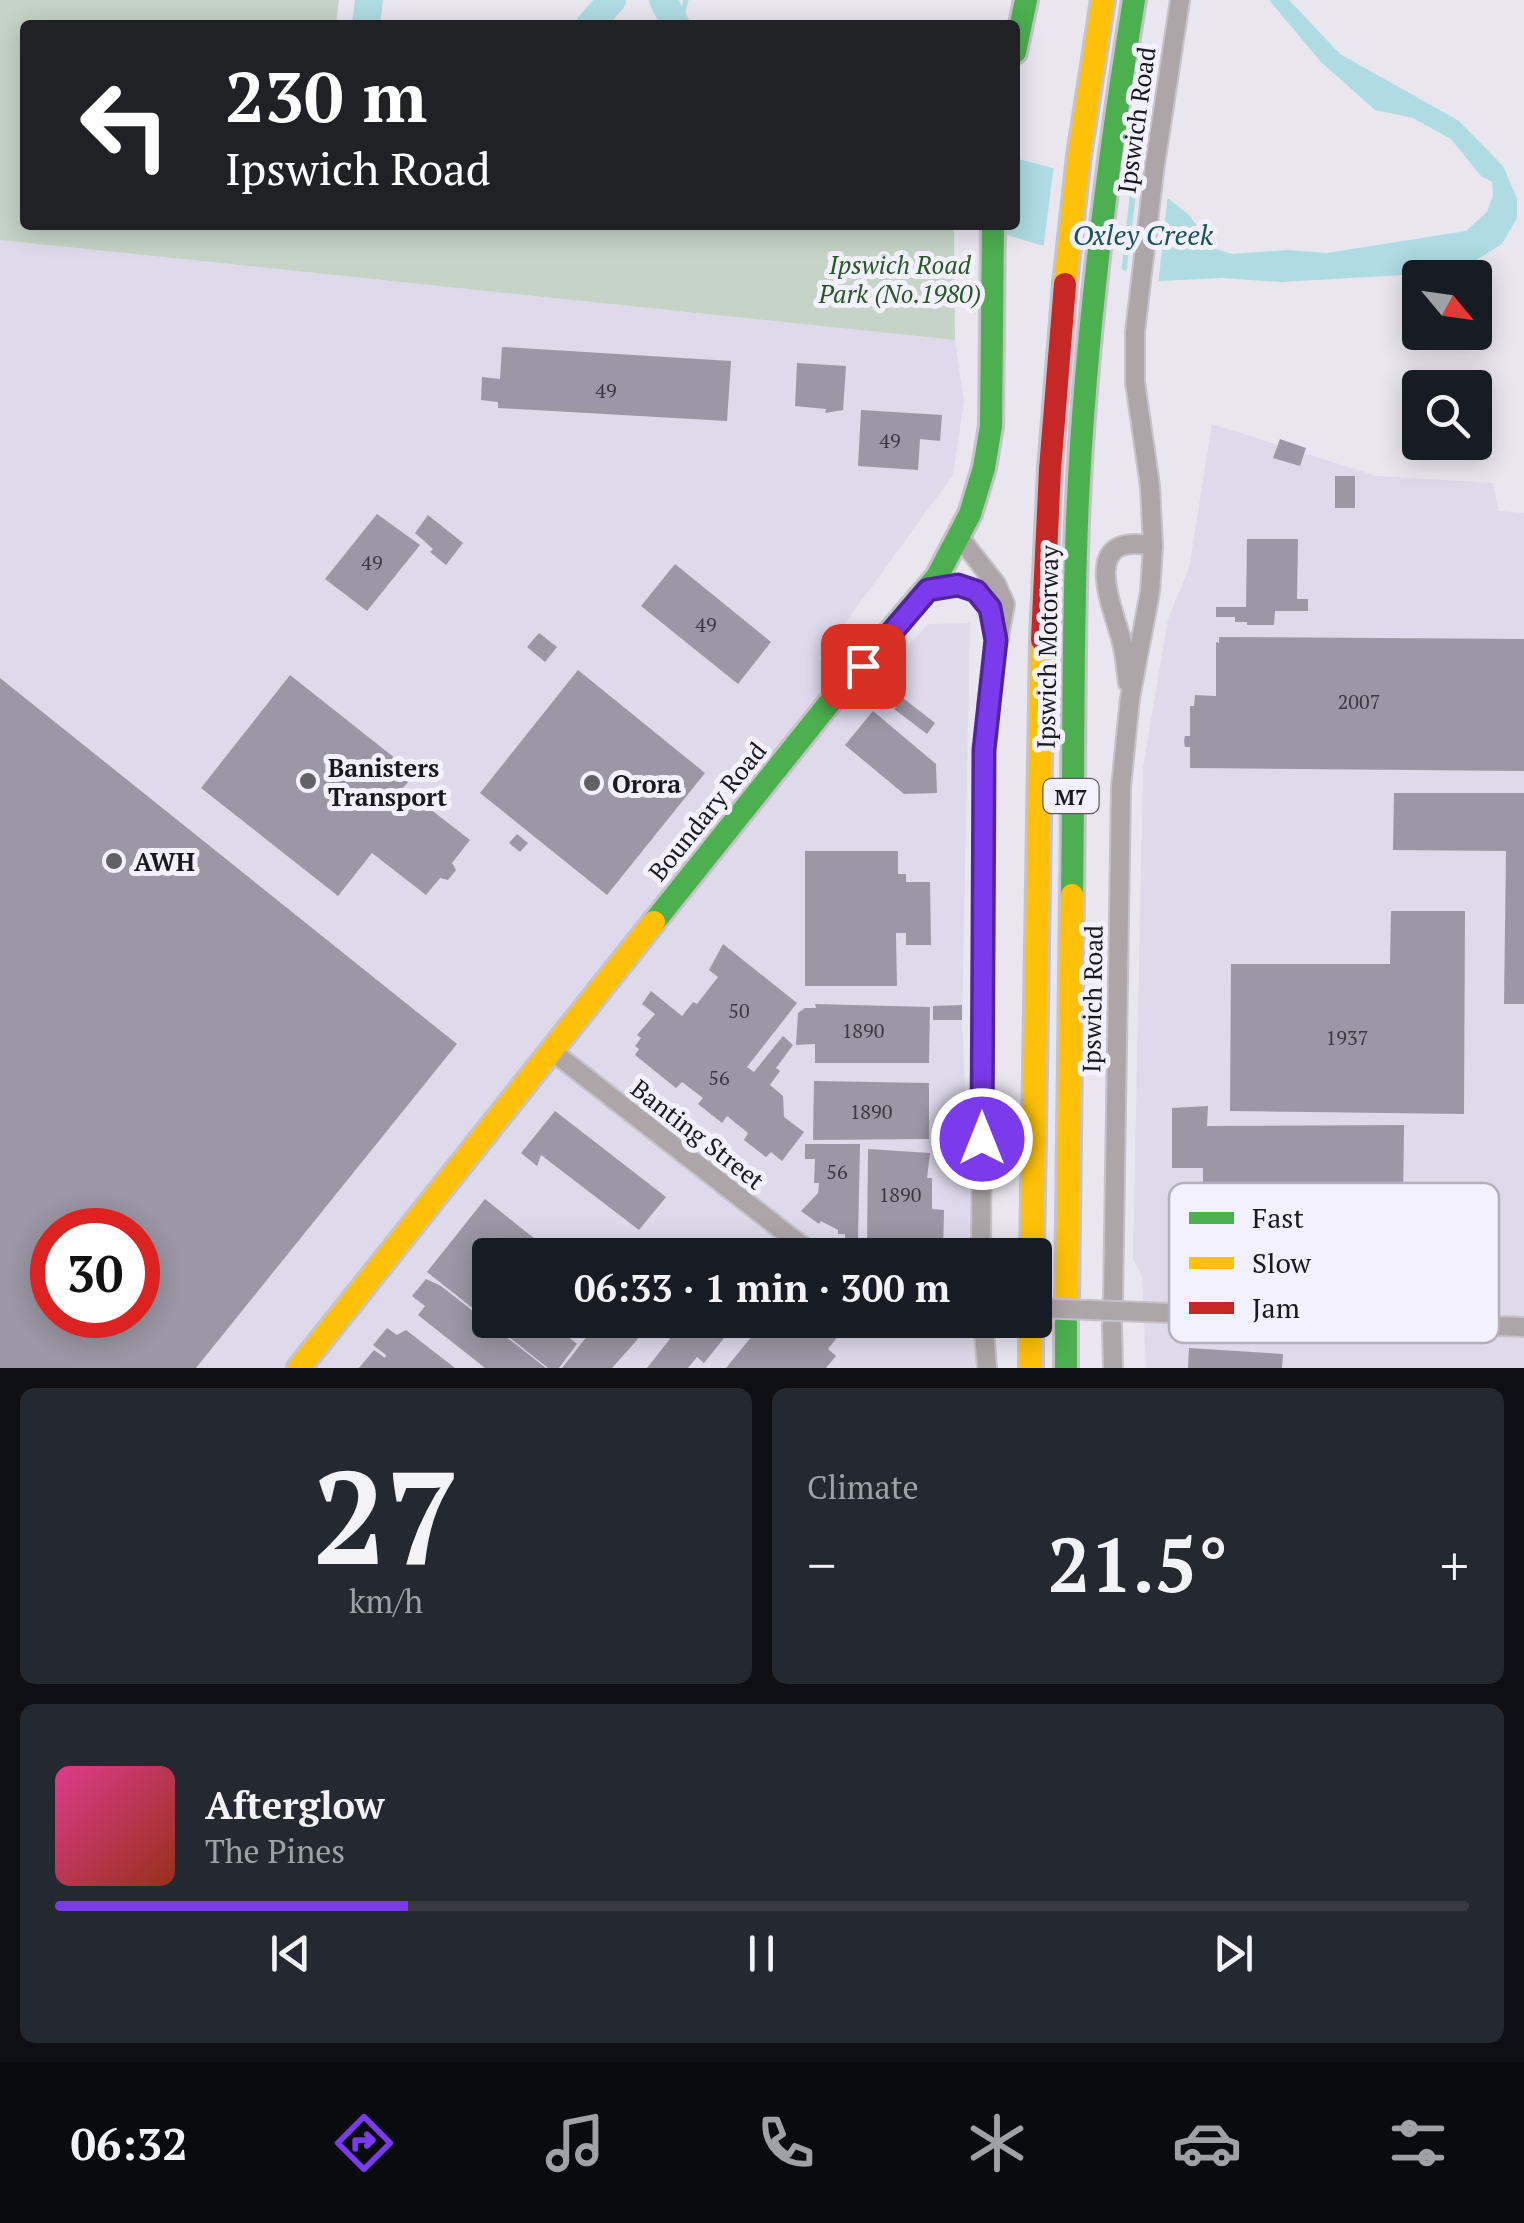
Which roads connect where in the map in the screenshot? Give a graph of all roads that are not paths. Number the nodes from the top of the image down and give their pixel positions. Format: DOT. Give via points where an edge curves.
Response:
graph roads {
  1 [pos="1026,0"];
  2 [pos="1102,0"];
  3 [pos="1134,0"];
  4 [pos="1180,0"];
  5 [pos="1020,28"];
  6 [pos="993,230"];
  7 [pos="960,538"];
  8 [pos="1153,546"];
  9 [pos="928,590"];
  10 [pos="996,640"];
  11 [pos="1130,698"];
  12 [pos="552,1051"];
  13 [pos="792,1238"];
  14 [pos="982,1238"];
  15 [pos="1032,1238"];
  16 [pos="1066,1299"];
  17 [pos="1113,1301"];
  18 [pos="1169,1313"];
  19 [pos="1052,1314"];
  20 [pos="1066,1323"];
  21 [pos="1112,1325"];
  22 [pos="1499,1325"];
  23 [pos="1524,1326"];
  24 [pos="984,1338"];
  25 [pos="1032,1338"];
  26 [pos="299,1368"];
  27 [pos="987,1368"];
  28 [pos="1031,1368"];
  29 [pos="1066,1368"];
  30 [pos="1112,1368"];
  1 -- 5 [label="main road"];
  2 -- 15 [label="main road, Ipswich Motorway / M7" via="1080,144 1049,465"];
  3 -- 16 [label="main road, Ipswich Motorway / M7" via="1084,403 1074,614"];
  4 -- 8 [label="street, Ipswich Road" via="1138,308 1136,382"];
  6 -- 7 [label="main road, Boundary Road" via="992,426"];
  7 -- 9 [label="main road, Boundary Road"];
  7 -- 10 [label="street" via="1002,595 1005,614"];
  8 -- 11 [label="street, Ipswich Road"];
  8 -- 11 [label="street, Ipswich Road" via="1121,544 1106,572"];
  9 -- 10 [label="street" via="958,585 976,591 990,608"];
  9 -- 12 [label="main road, Boundary Road"];
  10 -- 14 [label="street" via="984,750"];
  11 -- 17 [label="street, Ipswich Road" via="1119,840"];
  12 -- 13 [label="street, Banting Street"];
  12 -- 26 [label="main road, Boundary Road"];
  18 -- 19 [label="street, bridge"];
  20 -- 29 [label="main road"];
  21 -- 30 [label="street"];
  22 -- 23 [label="street, bridge"];
  24 -- 27 [label="street"];
  25 -- 28 [label="main road"];
}
